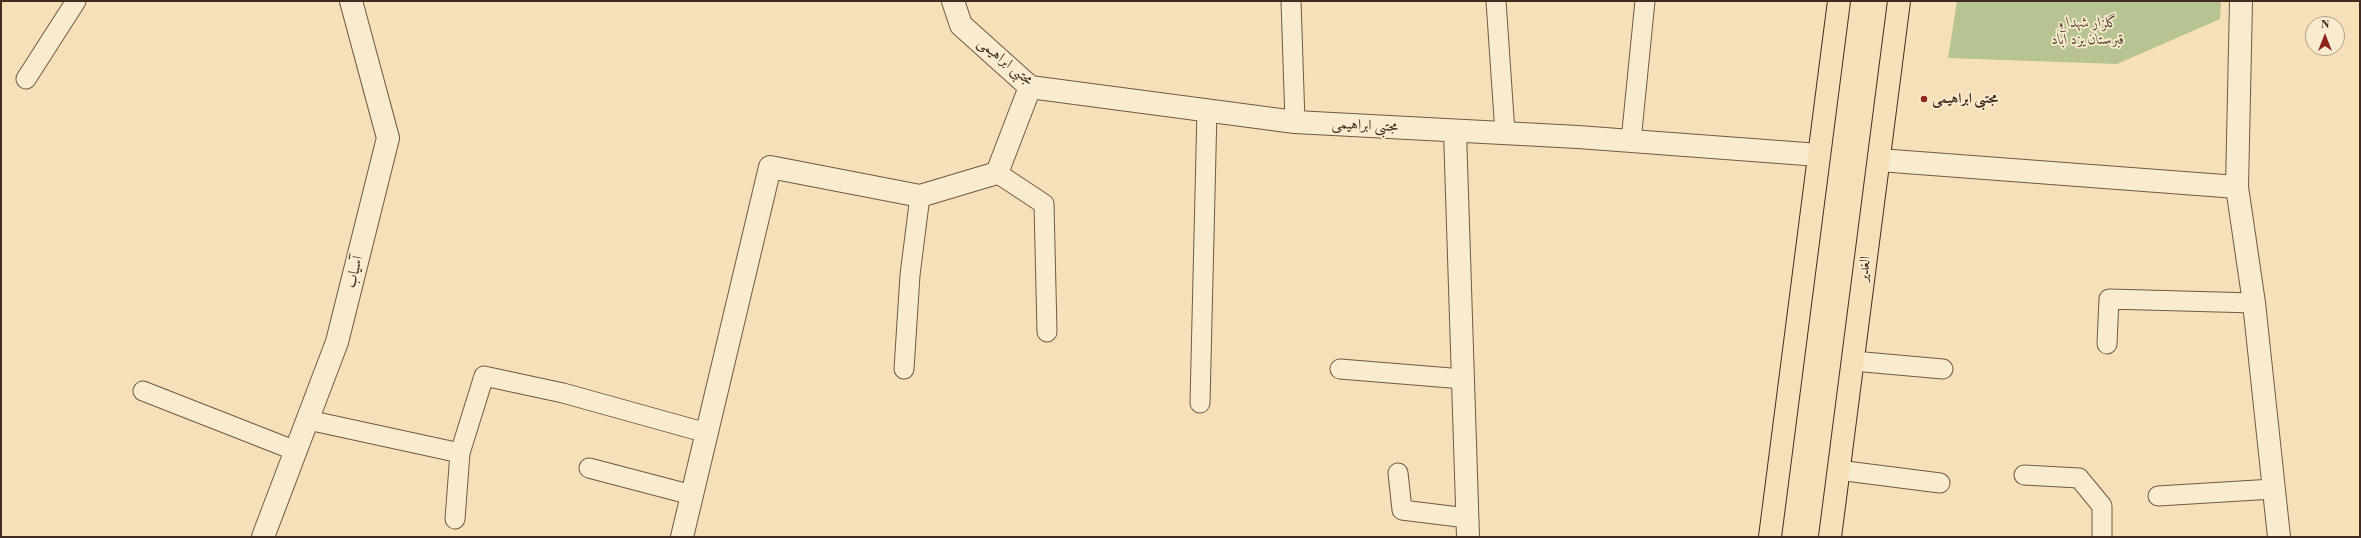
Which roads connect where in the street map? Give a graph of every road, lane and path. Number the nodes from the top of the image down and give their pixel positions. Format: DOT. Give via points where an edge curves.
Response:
graph roads {
  1 [pos="76,1"];
  2 [pos="351,1"];
  3 [pos="953,1"];
  4 [pos="1291,1"];
  5 [pos="1496,1"];
  6 [pos="1645,1"];
  7 [pos="1839,1"];
  8 [pos="1899,1"];
  9 [pos="2241,1"];
  10 [pos="26,79"];
  11 [pos="1030,87"];
  12 [pos="1206,110"];
  13 [pos="1295,122"];
  14 [pos="1455,131"];
  15 [pos="1505,133"];
  16 [pos="1631,141"];
  17 [pos="1819,155"];
  18 [pos="1879,160"];
  19 [pos="997,173"];
  20 [pos="2238,187"];
  21 [pos="920,196"];
  22 [pos="2254,303"];
  23 [pos="1047,332"];
  24 [pos="2107,344"];
  25 [pos="1853,361"];
  26 [pos="904,369"];
  27 [pos="1340,369"];
  28 [pos="1943,369"];
  29 [pos="1463,379"];
  30 [pos="143,391"];
  31 [pos="1200,403"];
  32 [pos="308,420"];
  33 [pos="707,433"];
  34 [pos="296,451"];
  35 [pos="460,453"];
  36 [pos="588,468"];
  37 [pos="1838,470"];
  38 [pos="1398,473"];
  39 [pos="2024,475"];
  40 [pos="1940,482"];
  41 [pos="2273,489"];
  42 [pos="692,495"];
  43 [pos="2158,496"];
  44 [pos="455,519"];
  45 [pos="1468,527"];
  46 [pos="263,537"];
  47 [pos="682,537"];
  48 [pos="1770,537"];
  49 [pos="1830,537"];
  50 [pos="2102,537"];
  51 [pos="2279,537"];
  1 -- 10 [label="lane"];
  2 -- 32 [label="street, آسیاب" via="388,138 337,342"];
  3 -- 11 [label="street, مجتبی ابراهیمی" via="961,26"];
  4 -- 13 [label="lane"];
  5 -- 15 [label="lane"];
  6 -- 16 [label="lane"];
  7 -- 17 [label="main road"];
  8 -- 18 [label="main road, الغدیر"];
  9 -- 20 [label="street"];
  11 -- 12 [label="street, مجتبی ابراهیمی"];
  11 -- 19 [label="street"];
  12 -- 13 [label="street, مجتبی ابراهیمی"];
  12 -- 31 [label="lane"];
  13 -- 14 [label="street, مجتبی ابراهیمی"];
  14 -- 15 [label="street, مجتبی ابراهیمی"];
  14 -- 29 [label="street"];
  15 -- 16 [label="street, مجتبی ابراهیمی"];
  16 -- 17 [label="street, مجتبی ابراهیمی"];
  17 -- 48 [label="main road"];
  18 -- 20 [label="street"];
  18 -- 25 [label="main road, الغدیر"];
  19 -- 21 [label="street"];
  19 -- 23 [label="lane" via="1044,204"];
  20 -- 22 [label="street"];
  21 -- 26 [label="lane" via="910,275"];
  21 -- 33 [label="street" via="770,167"];
  22 -- 24 [label="lane" via="2109,300"];
  22 -- 41 [label="street"];
  25 -- 28 [label="lane"];
  25 -- 37 [label="main road, الغدیر"];
  27 -- 29 [label="lane"];
  29 -- 45 [label="street"];
  30 -- 34 [label="lane"];
  32 -- 34 [label="street, آسیاب"];
  32 -- 35 [label="lane"];
  33 -- 35 [label="lane" via="563,393 484,376"];
  33 -- 42 [label="street"];
  34 -- 46 [label="street, آسیاب"];
  35 -- 44 [label="lane"];
  36 -- 42 [label="lane"];
  37 -- 40 [label="lane"];
  37 -- 49 [label="main road, الغدیر"];
  38 -- 45 [label="lane" via="1402,510"];
  39 -- 50 [label="lane" via="2079,478 2102,506"];
  41 -- 43 [label="lane"];
  41 -- 51 [label="street"];
  42 -- 47 [label="street"];
}
